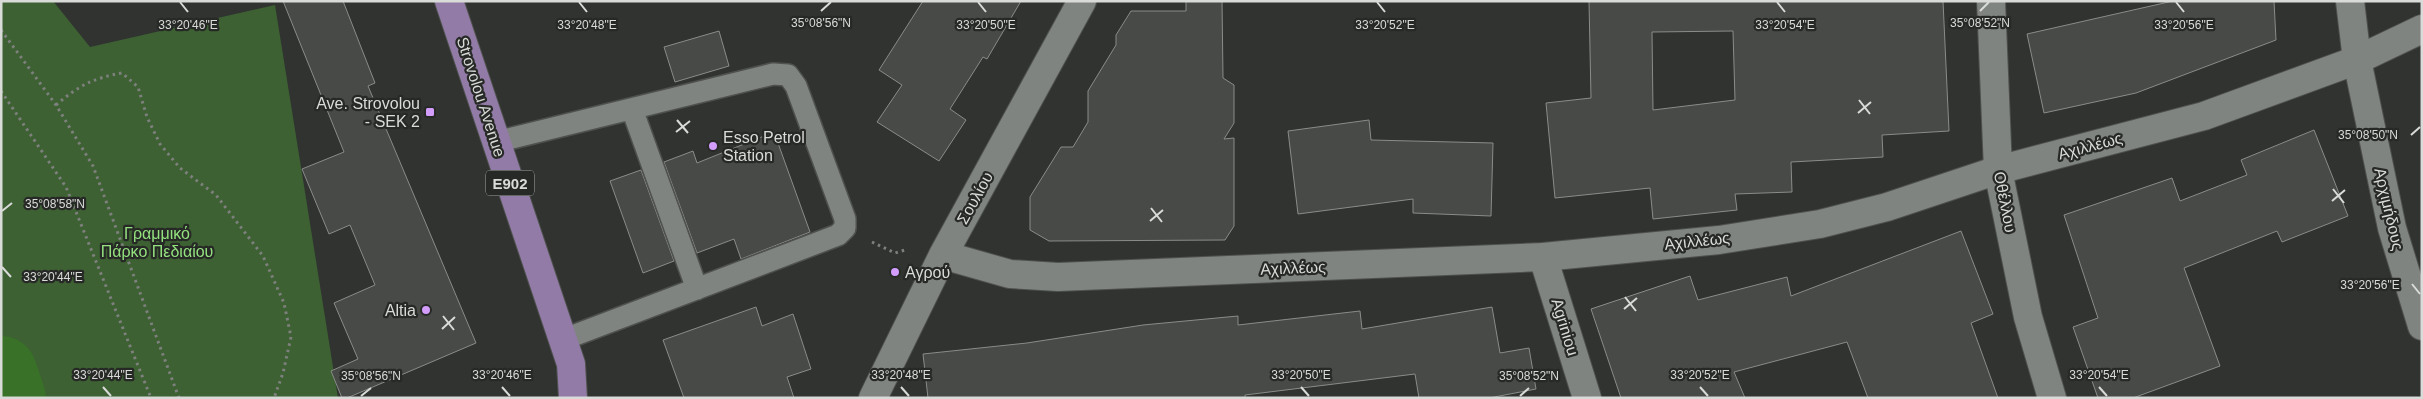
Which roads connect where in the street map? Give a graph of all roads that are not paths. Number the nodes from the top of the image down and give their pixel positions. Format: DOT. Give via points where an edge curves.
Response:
graph roads {
  1 [pos="449,1"];
  2 [pos="1082,1"];
  3 [pos="1991,1"];
  4 [pos="2350,1"];
  5 [pos="2422,29"];
  6 [pos="2357,60"];
  7 [pos="632,109"];
  8 [pos="496,142"];
  9 [pos="1998,170"];
  10 [pos="943,256"];
  11 [pos="1543,257"];
  12 [pos="696,289"];
  13 [pos="2422,326"];
  14 [pos="566,352"];
  15 [pos="573,398"];
  16 [pos="594,398"];
  17 [pos="873,398"];
  18 [pos="1587,398"];
  19 [pos="2052,398"];
  1 -- 8 [label="main road, Strovolou Avenue / E902"];
  2 -- 10 [label="street, Σουλίου"];
  3 -- 9 [label="street, Οθέλλου"];
  4 -- 6 [label="street, Αρχιμήδους"];
  5 -- 6 [label="street, Αχιλλέως"];
  6 -- 9 [label="street, Αχιλλέως" via="2204,116"];
  6 -- 13 [label="street, Αρχιμήδους" via="2392,228"];
  7 -- 8 [label="lane"];
  7 -- 12 [label="lane"];
  7 -- 12 [label="lane" via="774,74 788,75 796,86 845,219 845,228 838,235"];
  8 -- 14 [label="main road, Strovolou Avenue / E902"];
  9 -- 11 [label="street, Αχιλλέως" via="1887,207 1820,224 1719,240"];
  9 -- 19 [label="street, Οθέλλου" via="2028,317"];
  10 -- 11 [label="street, Αχιλλέως" via="1010,274 1058,277"];
  10 -- 17 [label="street, Σουλίου"];
  11 -- 18 [label="street, Agriniou"];
  12 -- 14 [label="lane"];
  14 -- 15 [label="main road, Strovolou Avenue / E902"];
  14 -- 16 [label="main road, Strovolou Avenue / E902"];
}
